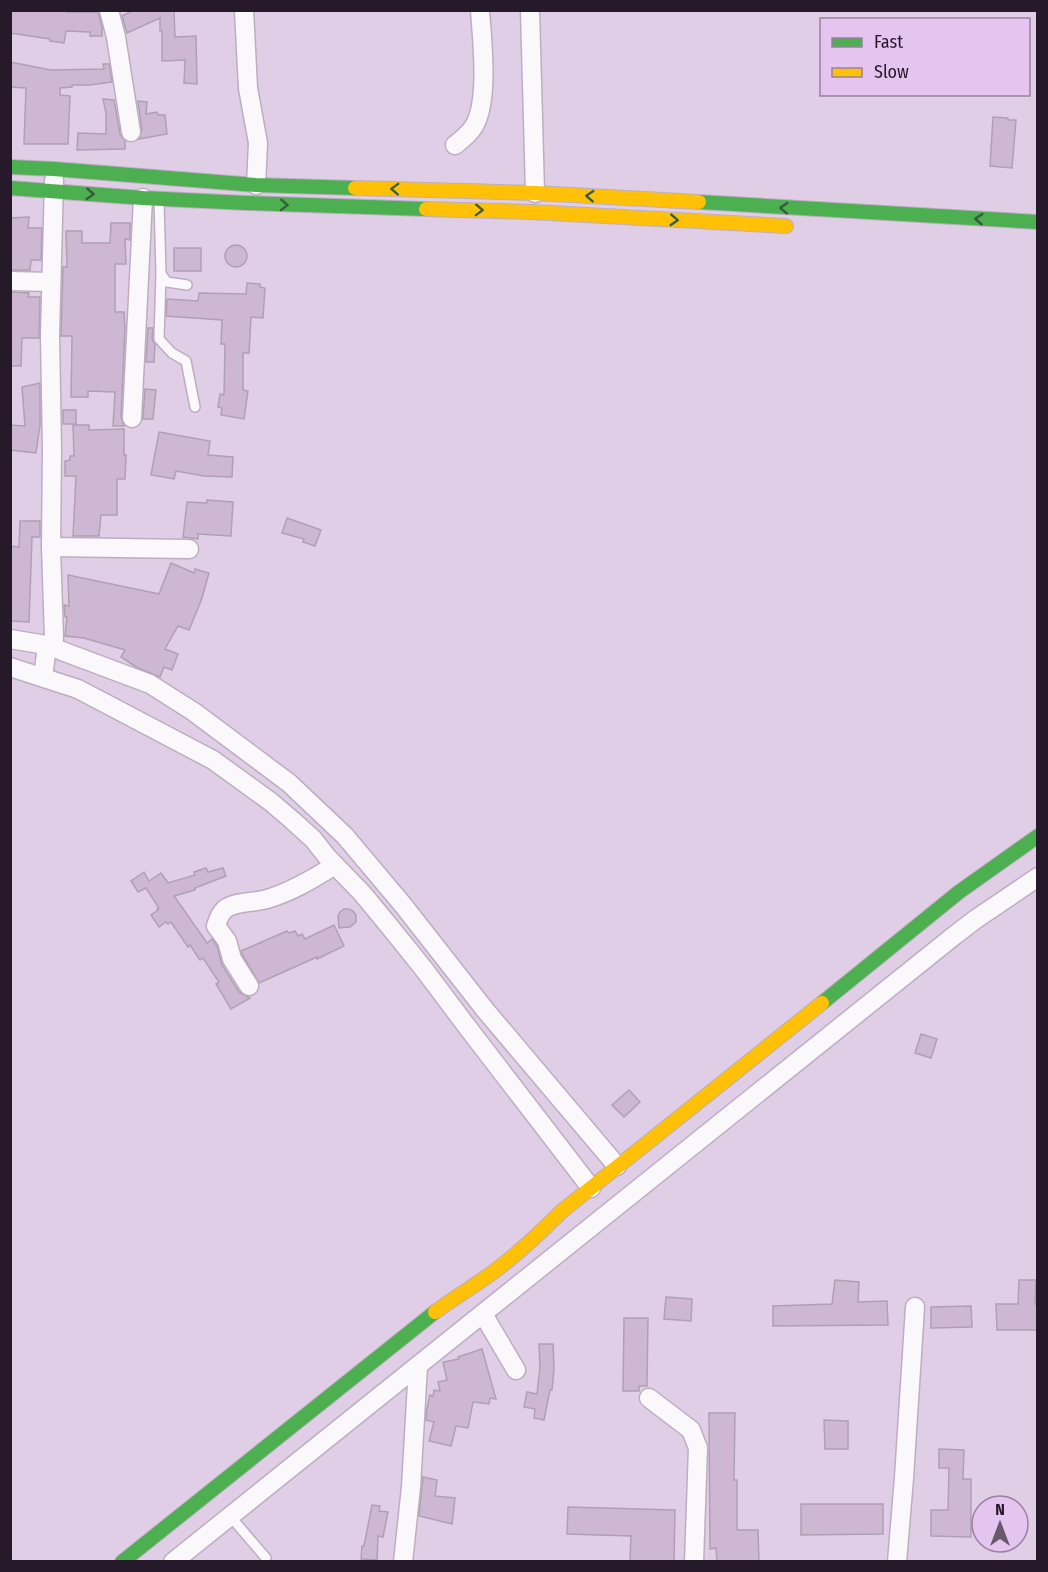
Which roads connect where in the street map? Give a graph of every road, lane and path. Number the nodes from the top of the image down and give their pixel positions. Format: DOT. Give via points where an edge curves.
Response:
graph roads {
  1 [pos="109,10"];
  2 [pos="244,10"];
  3 [pos="480,10"];
  4 [pos="530,10"];
  5 [pos="131,132"];
  6 [pos="455,145"];
  7 [pos="10,167"];
  8 [pos="54,169"];
  9 [pos="256,185"];
  10 [pos="10,188"];
  11 [pos="53,191"];
  12 [pos="535,193"];
  13 [pos="151,199"];
  14 [pos="1038,222"];
  15 [pos="805,227"];
  16 [pos="161,274"];
  17 [pos="10,281"];
  18 [pos="50,282"];
  19 [pos="187,285"];
  20 [pos="195,407"];
  21 [pos="132,418"];
  22 [pos="51,547"];
  23 [pos="189,549"];
  24 [pos="10,639"];
  25 [pos="46,662"];
  26 [pos="10,667"];
  27 [pos="1038,836"];
  28 [pos="335,865"];
  29 [pos="1038,877"];
  30 [pos="249,986"];
  31 [pos="614,1168"];
  32 [pos="593,1186"];
  33 [pos="915,1307"];
  34 [pos="483,1314"];
  35 [pos="418,1366"];
  36 [pos="516,1370"];
  37 [pos="649,1398"];
  38 [pos="230,1516"];
  39 [pos="266,1558"];
  40 [pos="122,1562"];
  41 [pos="173,1562"];
  42 [pos="403,1562"];
  43 [pos="694,1562"];
  44 [pos="897,1562"];
  1 -- 5 [label="street"];
  2 -- 9 [label="street" via="248,88 258,143"];
  3 -- 6 [label="street" via="484,66 481,111 473,129"];
  4 -- 12 [label="street"];
  7 -- 8 [label="street"];
  8 -- 9 [label="street"];
  8 -- 11 [label="street"];
  12 -- 9 [label="street, one-way"];
  10 -- 11 [label="street"];
  11 -- 13 [label="street, one-way"];
  11 -- 18 [label="street"];
  14 -- 12 [label="street, one-way"];
  13 -- 15 [label="street, one-way" via="532,212"];
  13 -- 16 [label="lane"];
  13 -- 21 [label="street"];
  16 -- 19 [label="lane" via="167,282"];
  16 -- 20 [label="lane" via="159,339 186,361"];
  17 -- 18 [label="street"];
  18 -- 22 [label="street"];
  22 -- 23 [label="street"];
  22 -- 25 [label="street" via="54,638"];
  24 -- 25 [label="street"];
  25 -- 26 [label="street"];
  25 -- 28 [label="street" via="78,689 213,760 271,802 313,839"];
  25 -- 31 [label="street" via="62,651 150,684 289,783 345,836"];
  27 -- 31 [label="street" via="959,892"];
  28 -- 30 [label="street" via="295,888 265,900 226,908 219,916 216,926"];
  28 -- 32 [label="street" via="423,968"];
  29 -- 34 [label="street" via="955,935"];
  31 -- 32 [label="street"];
  32 -- 40 [label="street" via="525,1247 433,1314"];
  33 -- 44 [label="street"];
  34 -- 35 [label="street"];
  34 -- 36 [label="street"];
  35 -- 38 [label="street"];
  35 -- 42 [label="street"];
  37 -- 43 [label="street" via="692,1430 698,1448"];
  38 -- 39 [label="lane"];
  38 -- 41 [label="street"];
}
